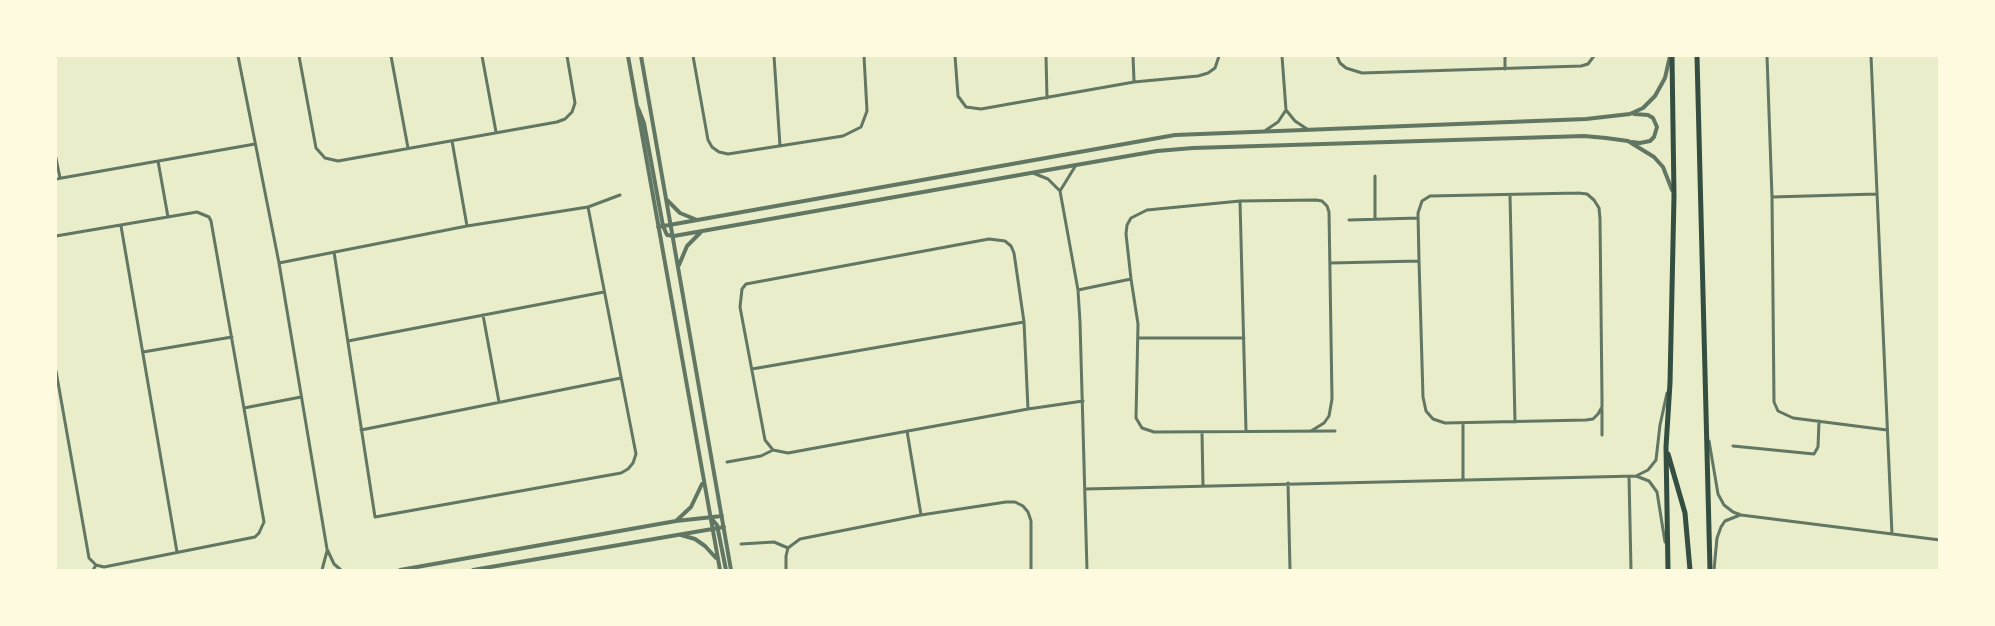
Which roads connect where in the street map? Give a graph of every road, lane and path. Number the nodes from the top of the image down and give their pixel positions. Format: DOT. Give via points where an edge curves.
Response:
graph roads {
  1 [pos="238,56"];
  2 [pos="299,56"];
  3 [pos="391,56"];
  4 [pos="482,56"];
  5 [pos="567,56"];
  6 [pos="628,56"];
  7 [pos="641,56"];
  8 [pos="693,56"];
  9 [pos="774,56"];
  10 [pos="864,56"];
  11 [pos="955,56"];
  12 [pos="1046,56"];
  13 [pos="1133,56"];
  14 [pos="1219,56"];
  15 [pos="1282,56"];
  16 [pos="1337,56"];
  17 [pos="1505,56"];
  18 [pos="1594,56"];
  19 [pos="1671,56"];
  20 [pos="1697,56"];
  21 [pos="1767,56"];
  22 [pos="1871,56"];
  23 [pos="1505,69"];
  24 [pos="1134,82"];
  25 [pos="1047,98"];
  26 [pos="1286,110"];
  27 [pos="1630,114"];
  28 [pos="1307,129"];
  29 [pos="1266,130"];
  30 [pos="496,132"];
  31 [pos="452,141"];
  32 [pos="1628,141"];
  33 [pos="255,144"];
  34 [pos="780,146"];
  35 [pos="408,148"];
  36 [pos="56,158"];
  37 [pos="158,161"];
  38 [pos="1076,165"];
  39 [pos="1033,173"];
  40 [pos="1375,176"];
  41 [pos="58,178"];
  42 [pos="1060,191"];
  43 [pos="1877,194"];
  44 [pos="620,195"];
  45 [pos="1510,195"];
  46 [pos="1674,196"];
  47 [pos="1772,196"];
  48 [pos="667,200"];
  49 [pos="1240,201"];
  50 [pos="588,207"];
  51 [pos="168,217"];
  52 [pos="1418,218"];
  53 [pos="1349,220"];
  54 [pos="1375,220"];
  55 [pos="698,221"];
  56 [pos="671,225"];
  57 [pos="121,226"];
  58 [pos="466,226"];
  59 [pos="661,226"];
  60 [pos="702,232"];
  61 [pos="56,236"];
  62 [pos="674,236"];
  63 [pos="334,252"];
  64 [pos="1419,261"];
  65 [pos="279,262"];
  66 [pos="1330,263"];
  67 [pos="678,266"];
  68 [pos="1131,279"];
  69 [pos="1078,290"];
  70 [pos="604,292"];
  71 [pos="483,315"];
  72 [pos="1024,322"];
  73 [pos="232,337"];
  74 [pos="1139,338"];
  75 [pos="1244,338"];
  76 [pos="348,341"];
  77 [pos="143,352"];
  78 [pos="752,369"];
  79 [pos="56,371"];
  80 [pos="621,378"];
  81 [pos="1670,383"];
  82 [pos="57,387"];
  83 [pos="301,397"];
  84 [pos="1083,401"];
  85 [pos="499,402"];
  86 [pos="1602,407"];
  87 [pos="244,408"];
  88 [pos="1028,409"];
  89 [pos="1515,422"];
  90 [pos="1819,422"];
  91 [pos="1463,423"];
  92 [pos="1706,423"];
  93 [pos="361,430"];
  94 [pos="1887,430"];
  95 [pos="907,431"];
  96 [pos="1246,431"];
  97 [pos="1311,431"];
  98 [pos="1335,431"];
  99 [pos="1202,432"];
  100 [pos="1602,435"];
  101 [pos="1733,446"];
  102 [pos="1666,447"];
  103 [pos="773,450"];
  104 [pos="727,462"];
  105 [pos="1629,476"];
  106 [pos="1636,476"];
  107 [pos="703,480"];
  108 [pos="1463,480"];
  109 [pos="1288,483"];
  110 [pos="1203,486"];
  111 [pos="1085,489"];
  112 [pos="921,515"];
  113 [pos="1741,515"];
  114 [pos="722,516"];
  115 [pos="710,517"];
  116 [pos="676,521"];
  117 [pos="724,527"];
  118 [pos="712,528"];
  119 [pos="718,528"];
  120 [pos="677,534"];
  121 [pos="1892,534"];
  122 [pos="1940,540"];
  123 [pos="741,544"];
  124 [pos="788,548"];
  125 [pos="327,549"];
  126 [pos="177,553"];
  127 [pos="718,561"];
  128 [pos="96,565"];
  129 [pos="1668,568"];
  130 [pos="93,570"];
  131 [pos="322,570"];
  132 [pos="341,570"];
  133 [pos="400,570"];
  134 [pos="473,570"];
  135 [pos="720,570"];
  136 [pos="726,570"];
  137 [pos="731,570"];
  138 [pos="786,570"];
  139 [pos="1031,570"];
  140 [pos="1087,570"];
  141 [pos="1290,570"];
  142 [pos="1631,570"];
  143 [pos="1690,570"];
  144 [pos="1712,570"];
  1 -- 33 [label="street"];
  2 -- 35 [label="street" via="320,154 338,161"];
  3 -- 35 [label="street"];
  4 -- 30 [label="street"];
  5 -- 30 [label="street" via="575,103 566,119"];
  6 -- 59 [label="street"];
  7 -- 48 [label="street"];
  8 -- 34 [label="street" via="712,147 728,154"];
  9 -- 34 [label="street"];
  10 -- 34 [label="street" via="867,111 861,127 843,136"];
  11 -- 25 [label="street" via="958,96 966,107 981,110"];
  12 -- 25 [label="street"];
  13 -- 24 [label="street"];
  14 -- 24 [label="street" via="1215,68 1208,73"];
  15 -- 26 [label="street"];
  16 -- 23 [label="street" via="1346,68 1362,74"];
  17 -- 23 [label="street"];
  18 -- 23 [label="street" via="1581,66"];
  19 -- 27 [label="street" via="1662,87 1649,103"];
  19 -- 46 [label="main road"];
  20 -- 92 [label="main road"];
  21 -- 47 [label="street"];
  22 -- 43 [label="street"];
  24 -- 25 [label="street"];
  26 -- 28 [label="street"];
  26 -- 29 [label="street"];
  27 -- 28 [label="street"];
  27 -- 32 [label="street" via="1648,115 1657,127 1650,141"];
  28 -- 29 [label="street"];
  29 -- 55 [label="street" via="1155,138"];
  30 -- 31 [label="street"];
  31 -- 35 [label="street"];
  31 -- 58 [label="street"];
  32 -- 38 [label="street" via="1584,136 1193,148"];
  32 -- 46 [label="street" via="1658,160"];
  33 -- 37 [label="street"];
  33 -- 65 [label="street"];
  36 -- 41 [label="street"];
  37 -- 41 [label="street"];
  37 -- 51 [label="street"];
  38 -- 39 [label="street"];
  38 -- 42 [label="street"];
  39 -- 42 [label="street" via="1048,179"];
  39 -- 60 [label="street"];
  40 -- 54 [label="street"];
  42 -- 69 [label="street"];
  43 -- 47 [label="street"];
  43 -- 94 [label="street"];
  44 -- 50 [label="street"];
  45 -- 52 [label="street" via="1430,196 1419,206"];
  45 -- 86 [label="street" via="1587,194 1599,208"];
  45 -- 89 [label="street"];
  46 -- 81 [label="main road"];
  47 -- 90 [label="street" via="1774,402 1785,416"];
  48 -- 55 [label="street" via="680,213"];
  48 -- 56 [label="street"];
  49 -- 66 [label="street" via="1322,201 1329,212"];
  49 -- 68 [label="street" via="1147,210 1131,218 1126,234"];
  49 -- 75 [label="street"];
  50 -- 58 [label="street"];
  50 -- 70 [label="street"];
  51 -- 57 [label="street"];
  51 -- 73 [label="street" via="197,212 211,221"];
  52 -- 54 [label="street"];
  52 -- 64 [label="street"];
  53 -- 54 [label="street"];
  55 -- 56 [label="street"];
  56 -- 59 [label="street"];
  56 -- 62 [label="street"];
  57 -- 61 [label="street"];
  57 -- 77 [label="street"];
  58 -- 63 [label="street"];
  59 -- 62 [label="street" via="667,235"];
  59 -- 107 [label="street"];
  60 -- 62 [label="street"];
  60 -- 67 [label="street" via="687,246"];
  62 -- 67 [label="street"];
  63 -- 65 [label="street"];
  63 -- 76 [label="street"];
  64 -- 66 [label="street"];
  64 -- 91 [label="street" via="1424,404 1433,419"];
  65 -- 83 [label="street"];
  66 -- 97 [label="street" via="1332,399 1329,416"];
  67 -- 114 [label="street"];
  68 -- 69 [label="street"];
  68 -- 74 [label="street"];
  69 -- 84 [label="street"];
  70 -- 71 [label="street"];
  70 -- 80 [label="street"];
  71 -- 76 [label="street"];
  71 -- 85 [label="street"];
  72 -- 78 [label="street"];
  72 -- 78 [label="street" via="1011,246 989,239 753,282 742,289 740,307"];
  72 -- 88 [label="street"];
  73 -- 77 [label="street"];
  73 -- 87 [label="street"];
  74 -- 75 [label="street"];
  74 -- 99 [label="street" via="1138,423 1154,432"];
  75 -- 96 [label="street"];
  76 -- 93 [label="street"];
  77 -- 126 [label="street"];
  78 -- 103 [label="street" via="765,441"];
  79 -- 82 [label="street"];
  80 -- 85 [label="street"];
  80 -- 93 [label="street" via="636,454 633,463 621,473 375,517"];
  81 -- 102 [label="main road"];
  81 -- 106 [label="street" via="1656,460"];
  82 -- 128 [label="street" via="90,558"];
  83 -- 87 [label="street"];
  83 -- 125 [label="street"];
  84 -- 88 [label="street"];
  84 -- 111 [label="street"];
  85 -- 93 [label="street"];
  86 -- 89 [label="street" via="1593,419"];
  86 -- 100 [label="street"];
  87 -- 126 [label="street" via="263,528 255,537"];
  88 -- 95 [label="street"];
  89 -- 91 [label="street"];
  90 -- 94 [label="street"];
  90 -- 101 [label="street" via="1814,454"];
  91 -- 108 [label="street"];
  92 -- 113 [label="street" via="1718,494 1728,508"];
  92 -- 144 [label="main road"];
  94 -- 121 [label="street"];
  95 -- 103 [label="street" via="788,453"];
  95 -- 112 [label="street"];
  96 -- 97 [label="street"];
  96 -- 99 [label="street"];
  97 -- 98 [label="street"];
  99 -- 110 [label="street"];
  102 -- 129 [label="main road"];
  102 -- 143 [label="main road" via="1685,513"];
  103 -- 104 [label="street"];
  105 -- 106 [label="street"];
  105 -- 108 [label="street"];
  105 -- 142 [label="street"];
  106 -- 129 [label="street" via="1649,480 1657,492"];
  107 -- 115 [label="street"];
  107 -- 116 [label="street" via="694,502"];
  108 -- 109 [label="street"];
  109 -- 110 [label="street"];
  109 -- 141 [label="street"];
  110 -- 111 [label="street"];
  111 -- 140 [label="street"];
  112 -- 124 [label="street" via="800,539"];
  112 -- 139 [label="street" via="1015,502 1028,512"];
  113 -- 121 [label="street"];
  113 -- 144 [label="street" via="1725,521 1721,527"];
  114 -- 115 [label="street"];
  114 -- 117 [label="street"];
  115 -- 116 [label="street"];
  115 -- 118 [label="street"];
  115 -- 119 [label="street"];
  116 -- 133 [label="street"];
  117 -- 119 [label="street"];
  117 -- 137 [label="street"];
  118 -- 119 [label="street"];
  118 -- 120 [label="street"];
  118 -- 127 [label="street"];
  119 -- 136 [label="street"];
  120 -- 127 [label="street" via="695,539"];
  120 -- 134 [label="street"];
  121 -- 122 [label="street"];
  123 -- 124 [label="street" via="774,542"];
  124 -- 138 [label="street"];
  125 -- 131 [label="street"];
  125 -- 132 [label="street"];
  126 -- 128 [label="street" via="104,567"];
  127 -- 135 [label="street"];
  128 -- 130 [label="street"];
}
